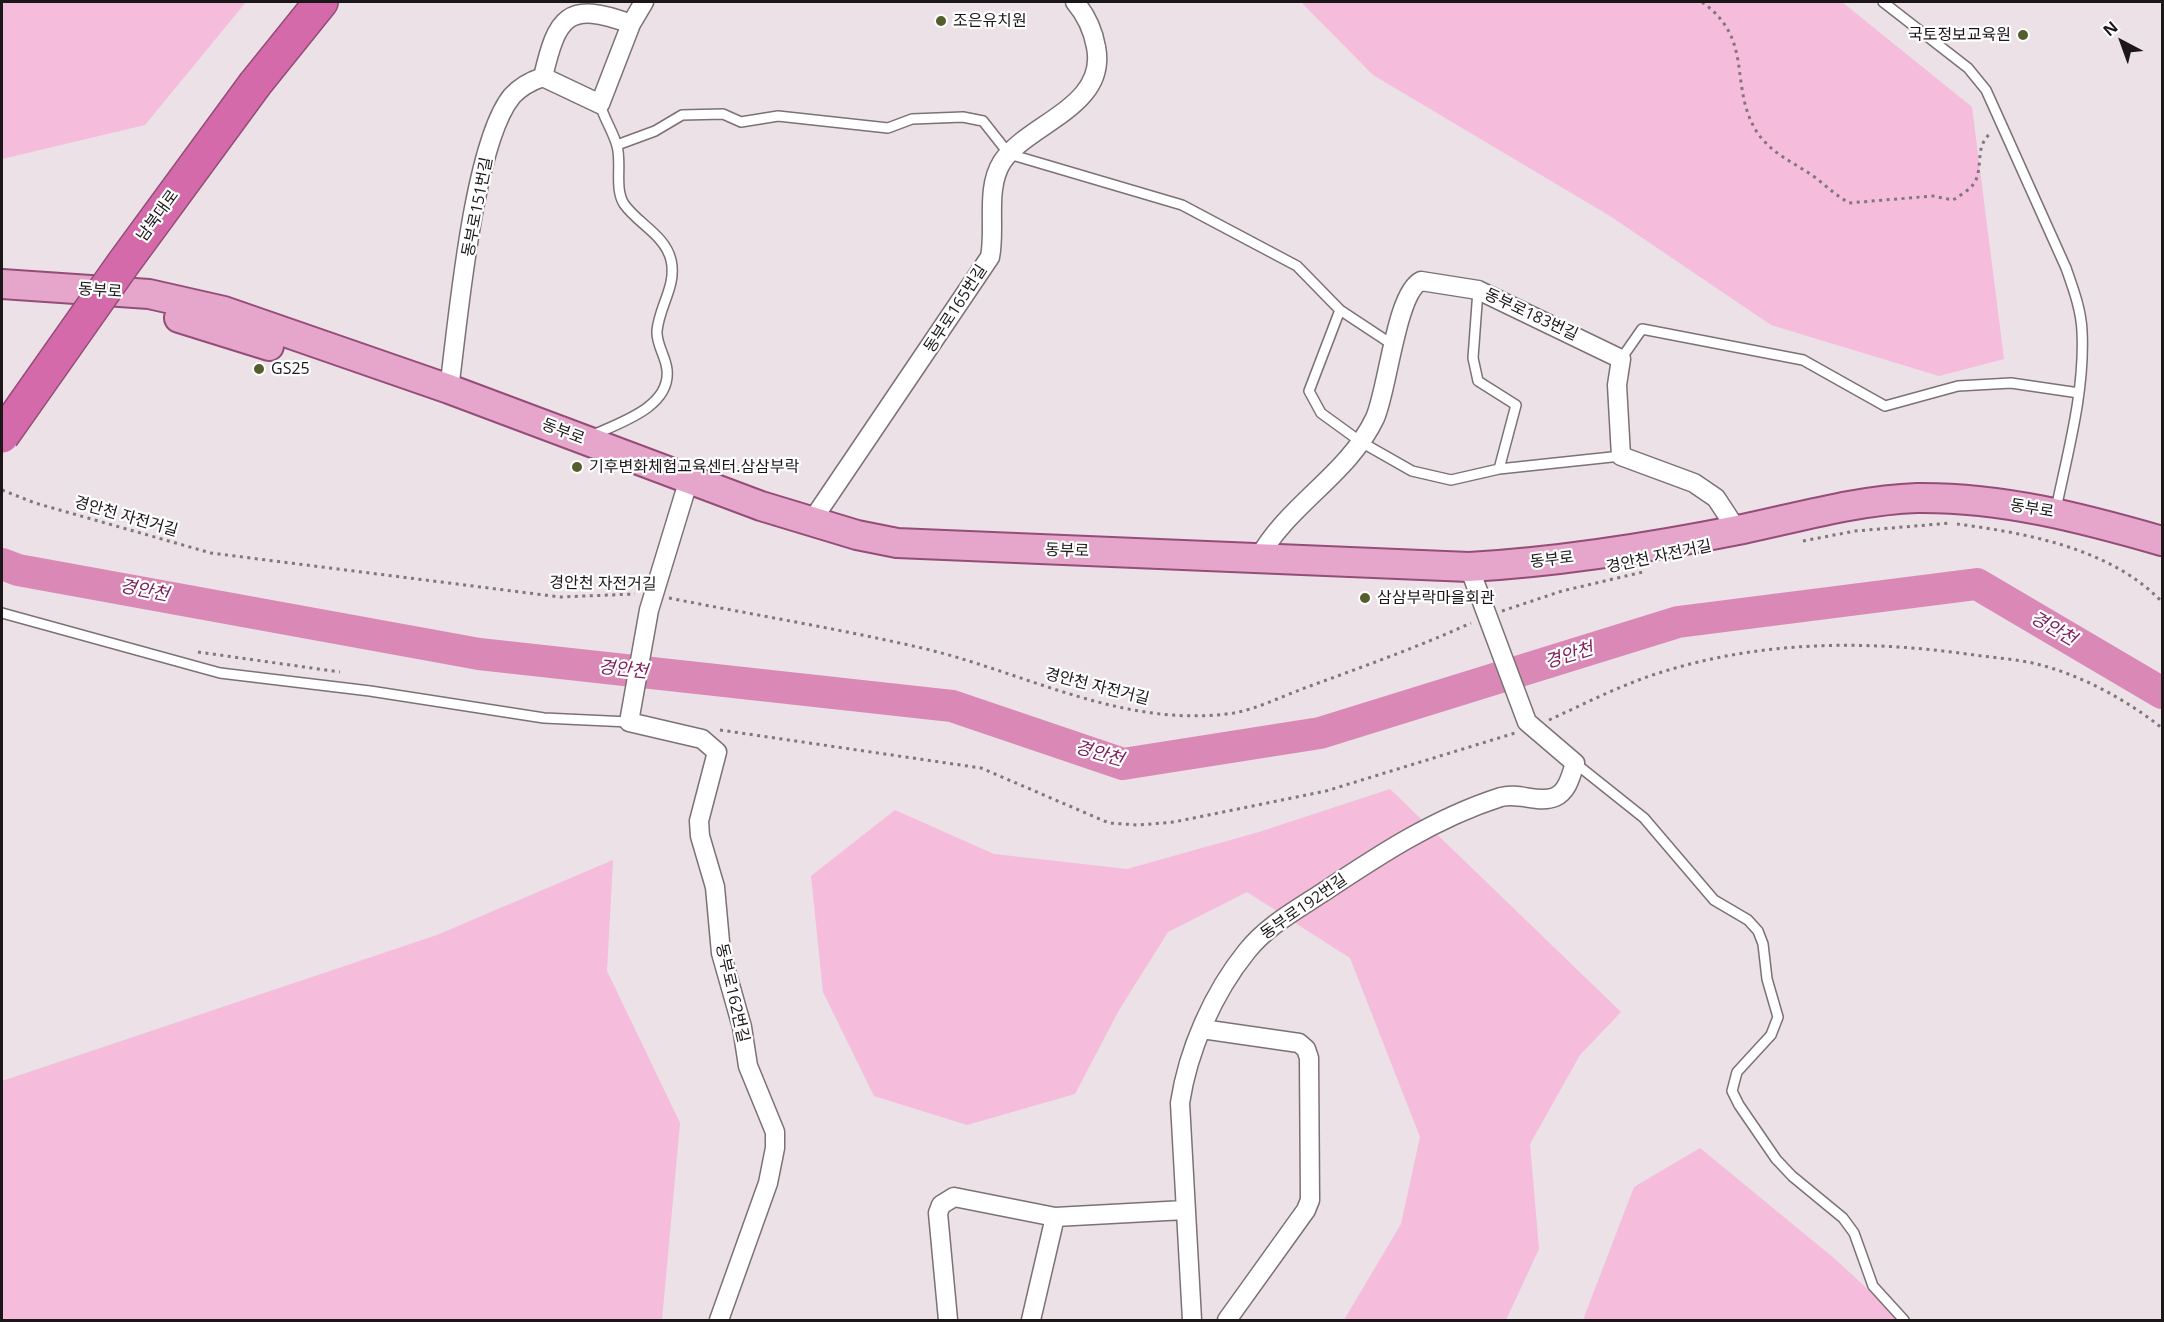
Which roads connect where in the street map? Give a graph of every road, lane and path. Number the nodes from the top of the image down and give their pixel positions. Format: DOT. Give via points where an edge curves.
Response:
graph roads {
  1 [pos="294,2"];
  2 [pos="321,2"];
  3 [pos="644,2"];
  4 [pos="1075,2"];
  5 [pos="1702,2"];
  6 [pos="1883,2"];
  7 [pos="631,24"];
  8 [pos="248,77"];
  9 [pos="543,77"];
  10 [pos="600,104"];
  11 [pos="2003,125"];
  12 [pos="616,145"];
  13 [pos="1009,154"];
  14 [pos="2,284"];
  15 [pos="1478,290"];
  16 [pos="2,298"];
  17 [pos="1340,310"];
  18 [pos="1394,345"];
  19 [pos="1621,359"];
  20 [pos="449,389"];
  21 [pos="2079,393"];
  22 [pos="2,402"];
  23 [pos="2,436"];
  24 [pos="582,440"];
  25 [pos="1361,442"];
  26 [pos="1621,456"];
  27 [pos="1499,469"];
  28 [pos="687,484"];
  29 [pos="2,490"];
  30 [pos="2055,512"];
  31 [pos="811,522"];
  32 [pos="1737,530"];
  33 [pos="2163,541"];
  34 [pos="1798,542"];
  35 [pos="2163,558"];
  36 [pos="1258,559"];
  37 [pos="1648,571"];
  38 [pos="1471,572"];
  39 [pos="651,602"];
  40 [pos="2163,602"];
  41 [pos="2,613"];
  42 [pos="1487,616"];
  43 [pos="190,650"];
  44 [pos="346,674"];
  45 [pos="629,722"];
  46 [pos="1530,725"];
  47 [pos="2163,728"];
  48 [pos="714,729"];
  49 [pos="1575,763"];
  50 [pos="1202,1029"];
  51 [pos="1185,1210"];
  52 [pos="1055,1217"];
  53 [pos="719,1320"];
  54 [pos="948,1320"];
  55 [pos="1031,1320"];
  56 [pos="1192,1320"];
  57 [pos="1227,1320"];
  58 [pos="1904,1320"];
  1 -- 8 [label="highway, 남북대로"];
  2 -- 8 [label="highway, 남북대로"];
  3 -- 7 [label="street"];
  4 -- 13 [label="street, 동부로165번길" via="1094,38 1094,74 1082,96"];
  5 -- 11 [label="path" via="1717,14 1732,37 1741,66 1747,113 1762,139 1774,153 1849,203 1933,196 1953,201 1971,188 1977,178 1983,142"];
  6 -- 11 [label="lane" via="1968,68 1986,90"];
  7 -- 9 [label="street" via="603,11 573,14 562,21 552,36"];
  7 -- 10 [label="street"];
  8 -- 22 [label="highway, 남북대로" via="99,261"];
  8 -- 23 [label="highway, 남북대로, bridge"];
  9 -- 10 [label="street"];
  9 -- 20 [label="street, 동부로151번길" via="512,96 498,122 480,181"];
  10 -- 12 [label="lane"];
  11 -- 21 [label="lane" via="2076,297 2082,329"];
  12 -- 13 [label="lane" via="655,131 682,115 723,114 741,122 778,116 888,128 912,118 963,117 983,122"];
  12 -- 24 [label="lane" via="623,202 658,237 671,260 669,293 656,334 668,372 665,387 654,402 636,416"];
  13 -- 17 [label="lane" via="1182,205 1297,266"];
  13 -- 31 [label="street, 동부로165번길" via="995,180 990,257"];
  14 -- 20 [label="main road, 동부로" via="148,294 224,311"];
  15 -- 18 [label="street, 동부로183번길" via="1430,281 1414,284 1401,313"];
  15 -- 19 [label="street, 동부로183번길"];
  15 -- 27 [label="lane" via="1473,358 1478,381 1516,405"];
  16 -- 28 [label="main road" via="149,308"];
  17 -- 18 [label="lane"];
  17 -- 25 [label="lane" via="1309,392 1321,413"];
  18 -- 25 [label="street, 동부로183번길" via="1382,401"];
  19 -- 21 [label="lane" via="1642,329 1803,360 1885,406 1958,386 2012,383"];
  19 -- 26 [label="street" via="1617,385"];
  20 -- 24 [label="main road, 동부로"];
  21 -- 30 [label="lane"];
  24 -- 28 [label="main road, 동부로"];
  25 -- 27 [label="lane" via="1412,471 1452,480"];
  25 -- 36 [label="street, 동부로183번길" via="1335,475 1284,521"];
  26 -- 27 [label="lane"];
  26 -- 32 [label="street" via="1694,483 1716,498"];
  28 -- 31 [label="main road, 동부로"];
  28 -- 38 [label="main road" via="808,533 900,553"];
  28 -- 39 [label="street"];
  29 -- 39 [label="path, 경안천 자전거길" via="211,553 560,597"];
  30 -- 32 [label="main road, 동부로" via="1917,498 1858,504"];
  30 -- 33 [label="main road, 동부로"];
  31 -- 36 [label="main road, 동부로" via="897,543"];
  32 -- 38 [label="main road, 동부로"];
  34 -- 40 [label="path" via="1907,525 1953,523 1990,528 2087,554 2122,571"];
  35 -- 38 [label="main road" via="2078,534 1967,515 1865,518 1555,574"];
  36 -- 38 [label="main road, 동부로"];
  37 -- 42 [label="path, 경안천 자전거길" via="1562,591"];
  38 -- 42 [label="street"];
  39 -- 42 [label="path, 경안천 자전거길" via="928,650 1120,708 1196,716 1236,712 1426,644"];
  39 -- 45 [label="street"];
  41 -- 45 [label="lane" via="220,673 544,718"];
  42 -- 46 [label="street"];
  43 -- 44 [label="path"];
  45 -- 53 [label="street, 동부로162번길" via="702,738 717,752 699,821 700,836 714,887 721,953 742,1027 748,1066 775,1132 768,1183"];
  46 -- 47 [label="path" via="1663,672 1726,657 1784,648 1880,644 2036,664 2101,690"];
  46 -- 48 [label="path" via="1326,790 1174,822 1138,825 1109,822 981,768"];
  46 -- 49 [label="street"];
  49 -- 50 [label="street, 동부로192번길" via="1563,791 1555,797 1502,797 1418,831 1276,923 1231,973"];
  49 -- 58 [label="lane" via="1644,818 1714,900 1748,920 1758,931 1778,1017 1771,1035 1737,1072 1732,1090 1776,1160 1843,1218 1854,1233 1873,1286"];
  50 -- 51 [label="street, 동부로192번길" via="1186,1068 1180,1103"];
  50 -- 57 [label="street" via="1299,1043 1309,1058 1310,1200"];
  51 -- 52 [label="street"];
  51 -- 56 [label="street, 동부로192번길"];
  52 -- 54 [label="street" via="954,1197 941,1205 938,1222"];
  52 -- 55 [label="street"];
}
